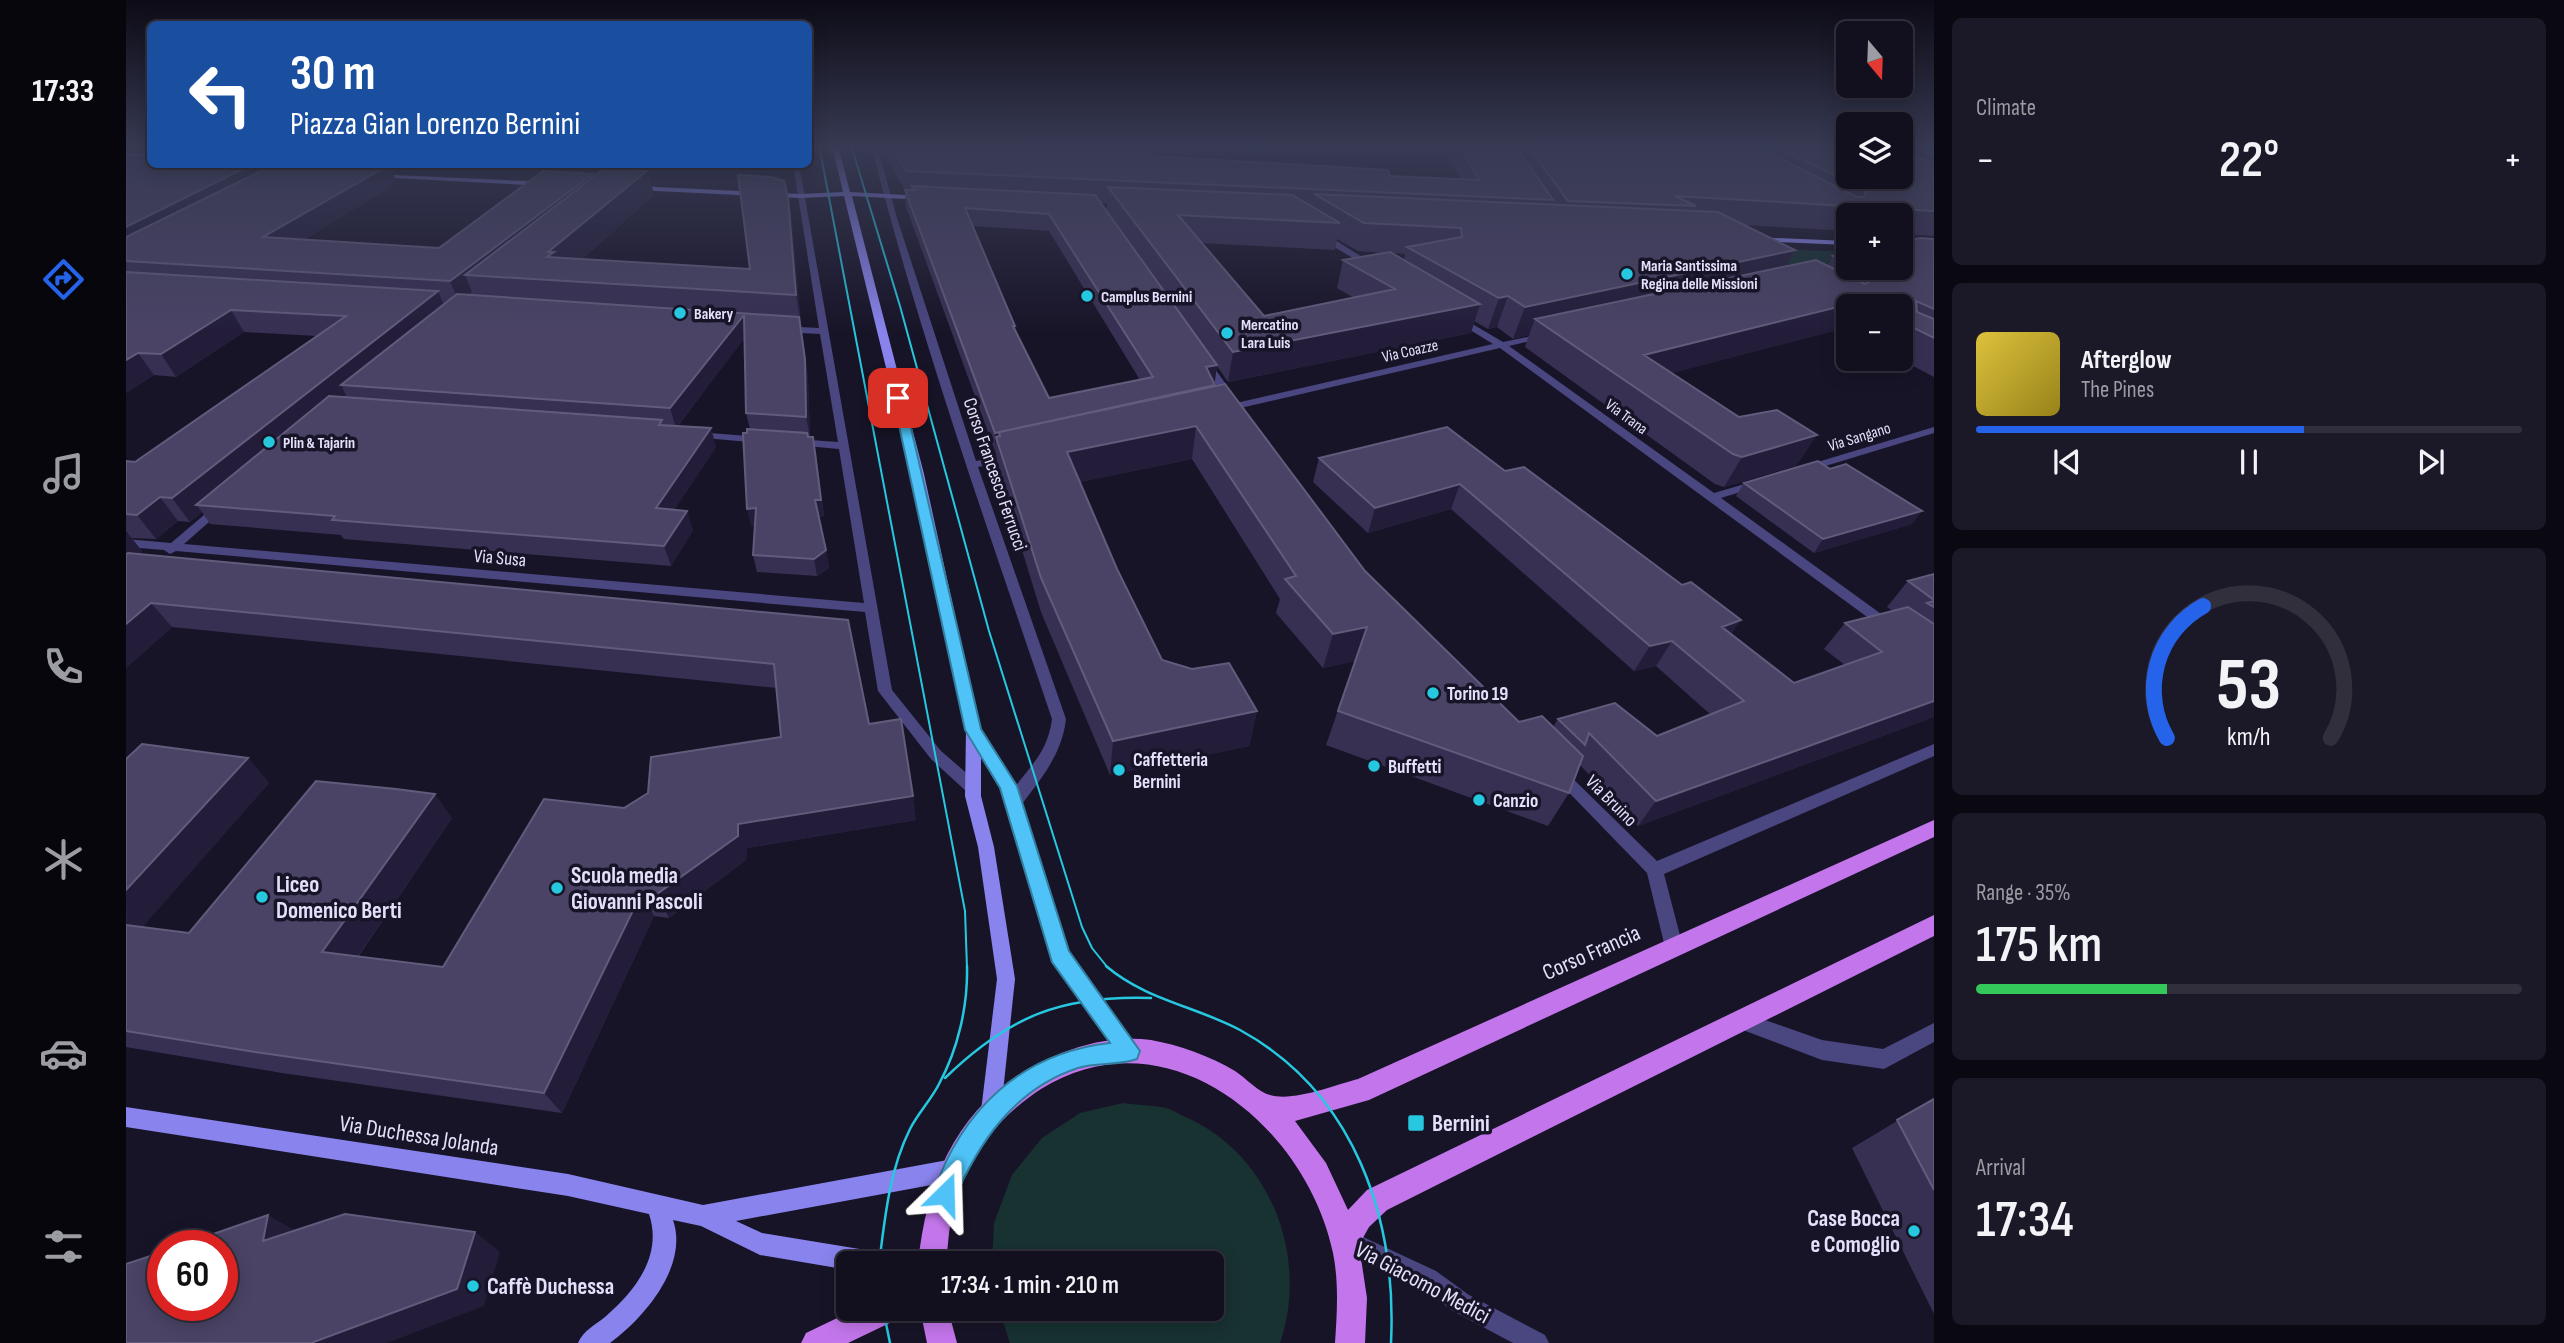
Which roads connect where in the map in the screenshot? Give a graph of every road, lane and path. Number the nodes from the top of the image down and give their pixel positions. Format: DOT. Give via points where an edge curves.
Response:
graph roads {
  1 [pos="803,208"];
  2 [pos="850,208"];
  3 [pos="892,208"];
  4 [pos="1306,226"];
  5 [pos="1747,238"];
  6 [pos="1836,242"];
  7 [pos="1387,276"];
  8 [pos="1444,310"];
  9 [pos="769,328"];
  10 [pos="823,331"];
  11 [pos="1556,333"];
  12 [pos="1502,345"];
  13 [pos="1197,349"];
  14 [pos="1240,411"];
  15 [pos="1210,412"];
  16 [pos="1934,430"];
  17 [pos="679,434"];
  18 [pos="774,441"];
  19 [pos="788,442"];
  20 [pos="842,446"];
  21 [pos="1025,453"];
  22 [pos="972,465"];
  23 [pos="1792,473"];
  24 [pos="1765,481"];
  25 [pos="234,496"];
  26 [pos="1713,498"];
  27 [pos="126,543"];
  28 [pos="168,552"];
  29 [pos="870,608"];
  30 [pos="1901,635"];
  31 [pos="973,730"];
  32 [pos="1934,750"];
  33 [pos="1550,765"];
  34 [pos="973,788"];
  35 [pos="1013,803"];
  36 [pos="1934,828"];
  37 [pos="1655,870"];
  38 [pos="1934,925"];
  39 [pos="1674,947"];
  40 [pos="1742,1021"];
  41 [pos="1934,1032"];
  42 [pos="1129,1051"];
  43 [pos="1267,1108"];
  44 [pos="991,1111"];
  45 [pos="126,1117"];
  46 [pos="953,1170"];
  47 [pos="657,1206"];
  48 [pos="703,1216"];
  49 [pos="1346,1240"];
  50 [pos="933,1251"];
  51 [pos="836,1256"];
  52 [pos="863,1321"];
  53 [pos="937,1321"];
  54 [pos="590,1343"];
  55 [pos="816,1343"];
  56 [pos="942,1343"];
  57 [pos="1350,1343"];
  58 [pos="1536,1343"];
  1 -- 10 [label="street"];
  2 -- 31 [label="street" via="918,474"];
  3 -- 22 [label="street, Corso Francesco Ferrucci"];
  4 -- 7 [label="street"];
  5 -- 6 [label="street"];
  8 -- 12 [label="street, Via Trana"];
  9 -- 10 [label="street"];
  10 -- 20 [label="street"];
  11 -- 12 [label="street, Via Coazze"];
  12 -- 14 [label="street, Via Coazze"];
  12 -- 26 [label="street, Via Trana"];
  13 -- 14 [label="street"];
  14 -- 15 [label="street, Via Coazze"];
  16 -- 23 [label="street, Via Sangano"];
  17 -- 18 [label="street"];
  19 -- 20 [label="street"];
  20 -- 29 [label="street"];
  21 -- 22 [label="street"];
  22 -- 35 [label="street, Corso Francesco Ferrucci" via="1059,719 1052,752"];
  24 -- 26 [label="street"];
  25 -- 28 [label="street"];
  26 -- 30 [label="street, Via Trana"];
  27 -- 28 [label="street, Via Susa"];
  28 -- 29 [label="street, Via Susa"];
  29 -- 34 [label="street" via="885,691 936,755"];
  31 -- 34 [label="street"];
  31 -- 35 [label="street" via="1008,786"];
  32 -- 37 [label="street"];
  33 -- 37 [label="street, Via Bruino"];
  34 -- 44 [label="street" via="1006,979"];
  35 -- 42 [label="street" via="1060,956"];
  36 -- 39 [label="main road, Corso Francia"];
  37 -- 39 [label="street"];
  38 -- 40 [label="main road"];
  39 -- 43 [label="main road, Corso Francia" via="1360,1091 1298,1108"];
  40 -- 41 [label="street" via="1822,1050 1884,1059"];
  40 -- 49 [label="main road" via="1377,1200 1359,1217"];
  42 -- 43 [label="main road" via="1182,1060 1233,1083"];
  42 -- 44 [label="main road" via="1079,1057 1032,1078"];
  43 -- 49 [label="main road" via="1311,1160"];
  44 -- 46 [label="main road"];
  45 -- 47 [label="street, Via Duchessa Jolanda" via="568,1185"];
  46 -- 48 [label="street, Via Duchessa Jolanda"];
  46 -- 50 [label="main road" via="937,1218"];
  47 -- 48 [label="street, Via Duchessa Jolanda"];
  47 -- 54 [label="street" via="664,1218 665,1247 648,1287 632,1308"];
  48 -- 51 [label="street, Via Duchessa Jolanda" via="760,1244"];
  49 -- 57 [label="main road" via="1354,1311"];
  49 -- 58 [label="street, Via Giacomo Medici" via="1428,1279 1461,1303"];
  52 -- 55 [label="main road"];
  53 -- 56 [label="main road"];
}
